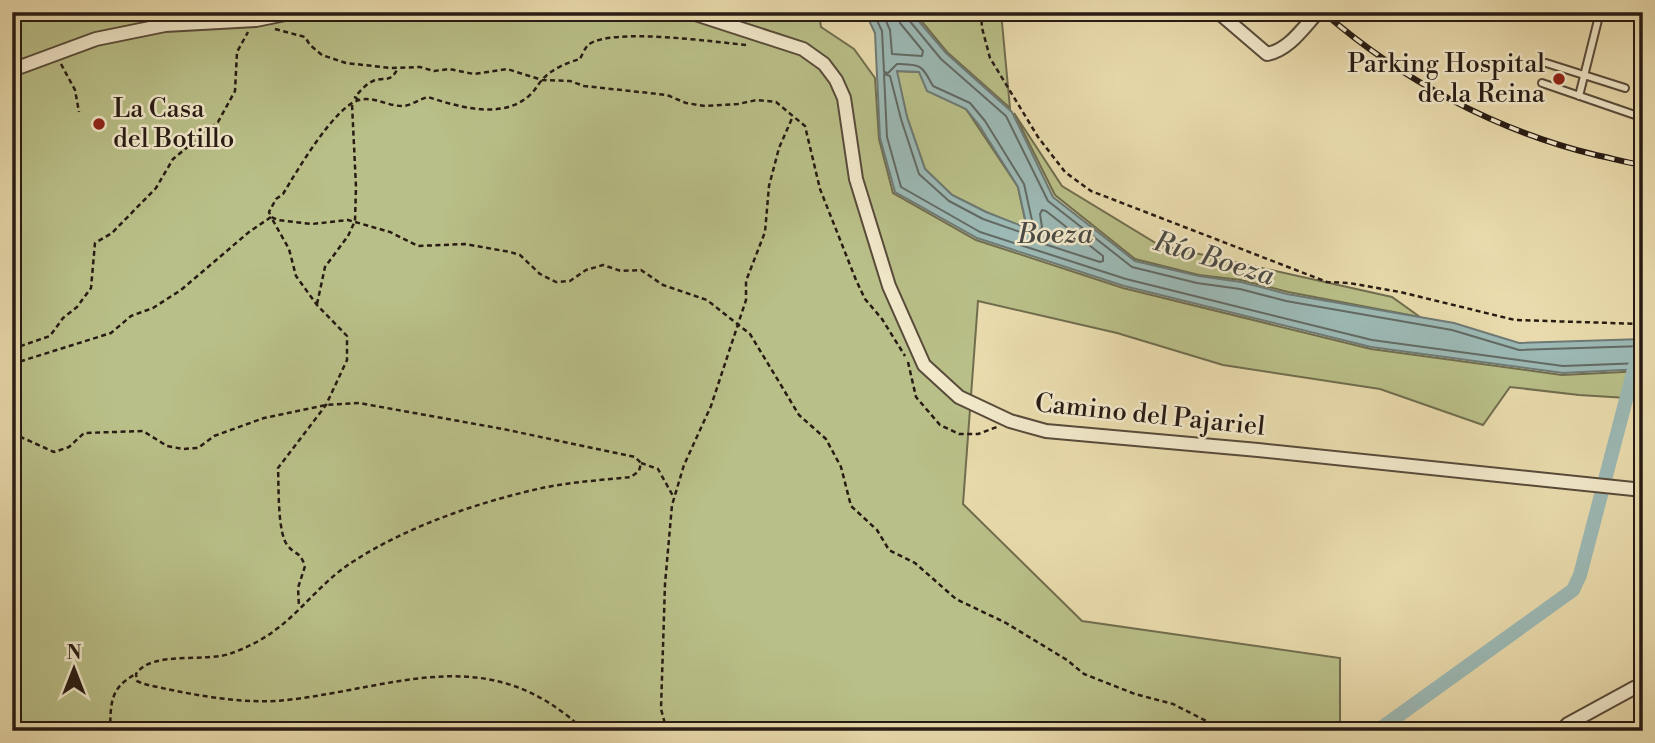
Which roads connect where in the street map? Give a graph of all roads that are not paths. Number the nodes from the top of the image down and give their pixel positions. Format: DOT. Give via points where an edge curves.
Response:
graph roads {
  1 [pos="295,12"];
  2 [pos="374,12"];
  3 [pos="482,12"];
  4 [pos="689,12"];
  5 [pos="1218,12"];
  6 [pos="1318,12"];
  7 [pos="1600,12"];
  8 [pos="1546,63"];
  9 [pos="12,70"];
  10 [pos="1585,77"];
  11 [pos="1542,83"];
  12 [pos="1625,88"];
  13 [pos="1578,96"];
  14 [pos="1635,115"];
  15 [pos="1643,490"];
  16 [pos="1643,687"];
  17 [pos="1561,731"];
  1 -- 9 [label="street" via="256,20 165,26 96,39"];
  2 -- 3 [label="street"];
  4 -- 15 [label="street, Camino del Pajariel" via="803,50 824,64 836,80 844,99 856,179 889,286 923,365 960,397 1010,421 1046,431"];
  5 -- 6 [label="street" via="1266,54 1286,46"];
  7 -- 10 [label="lane"];
  8 -- 10 [label="lane"];
  10 -- 12 [label="lane"];
  10 -- 13 [label="lane"];
  11 -- 13 [label="lane"];
  13 -- 14 [label="lane"];
  16 -- 17 [label="street"];
}
